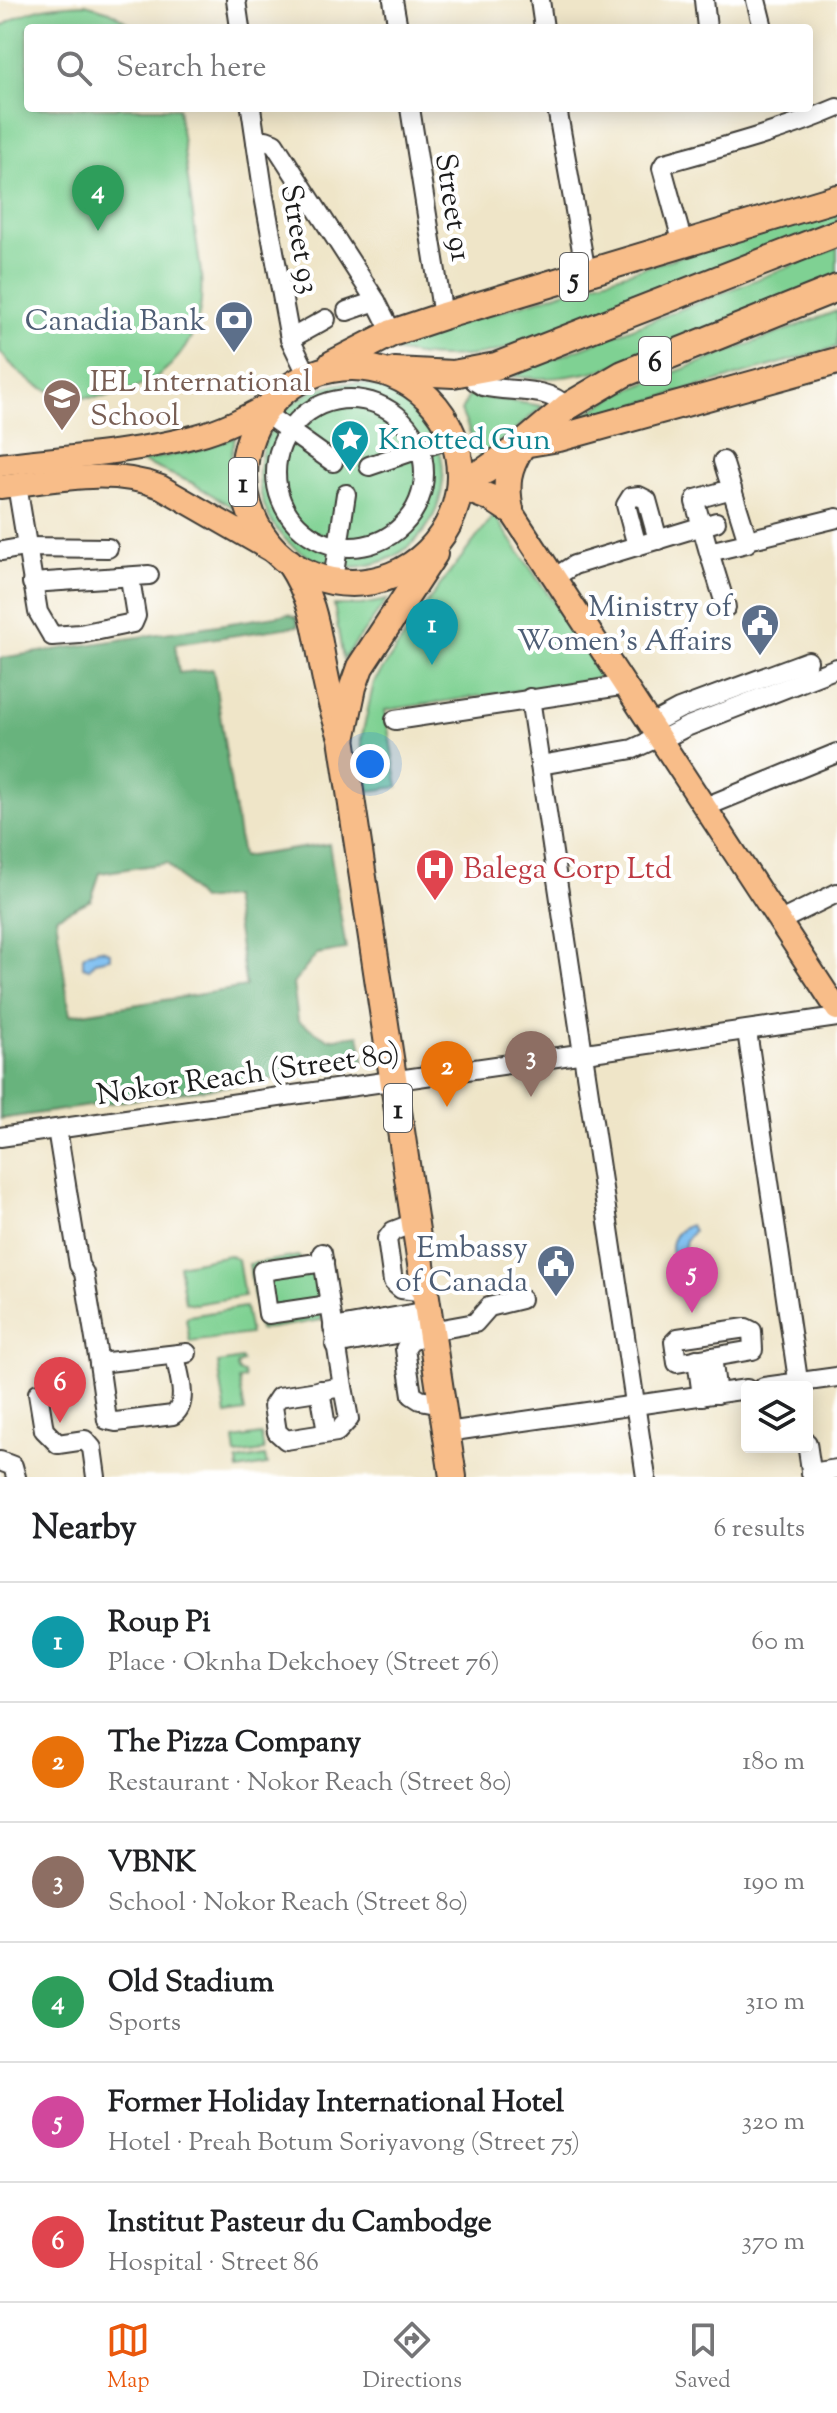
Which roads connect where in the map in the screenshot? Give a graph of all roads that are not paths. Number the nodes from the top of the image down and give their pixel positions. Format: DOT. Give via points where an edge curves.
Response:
graph roads {
  1 [pos="236,0"];
  2 [pos="393,0"];
  3 [pos="540,0"];
  4 [pos="704,0"];
  5 [pos="756,0"];
  6 [pos="239,24"];
  7 [pos="397,24"];
  8 [pos="543,24"];
  9 [pos="707,24"];
  10 [pos="762,24"];
  11 [pos="837,108"];
  12 [pos="252,112"];
  13 [pos="411,112"];
  14 [pos="558,112"];
  15 [pos="256,141"];
  16 [pos="837,198"];
  17 [pos="837,233"];
  18 [pos="683,244"];
  19 [pos="586,273"];
  20 [pos="837,288"];
  21 [pos="376,301"];
  22 [pos="347,311"];
  23 [pos="443,316"];
  24 [pos="326,319"];
  25 [pos="392,333"];
  26 [pos="290,339"];
  27 [pos="837,361"];
  28 [pos="379,369"];
  29 [pos="472,372"];
  30 [pos="313,374"];
  31 [pos="567,407"];
  32 [pos="266,408"];
  33 [pos="289,431"];
  34 [pos="454,437"];
  35 [pos="523,444"];
  36 [pos="421,449"];
  37 [pos="723,461"];
  38 [pos="333,462"];
  39 [pos="369,466"];
  40 [pos="8,475"];
  41 [pos="462,485"];
  42 [pos="723,491"];
  43 [pos="346,494"];
  44 [pos="510,510"];
  45 [pos="837,518"];
  46 [pos="722,520"];
  47 [pos="443,537"];
  48 [pos="658,540"];
  49 [pos="748,540"];
  50 [pos="338,546"];
  51 [pos="637,546"];
  52 [pos="25,547"];
  53 [pos="108,548"];
  54 [pos="730,549"];
  55 [pos="2,551"];
  56 [pos="709,552"];
  57 [pos="285,559"];
  58 [pos="149,575"];
  59 [pos="555,577"];
  60 [pos="130,578"];
  61 [pos="333,580"];
  62 [pos="32,583"];
  63 [pos="726,607"];
  64 [pos="808,661"];
  65 [pos="837,668"];
  66 [pos="627,685"];
  67 [pos="530,698"];
  68 [pos="395,720"];
  69 [pos="657,733"];
  70 [pos="342,738"];
  71 [pos="837,753"];
  72 [pos="540,765"];
  73 [pos="705,807"];
  74 [pos="837,893"];
  75 [pos="780,921"];
  76 [pos="837,1009"];
  77 [pos="837,1017"];
  78 [pos="747,1031"];
  79 [pos="582,1053"];
  80 [pos="394,1080"];
  81 [pos="57,1129"];
  82 [pos="0,1137"];
  83 [pos="521,1299"];
  84 [pos="329,1305"];
  85 [pos="430,1319"];
  86 [pos="334,1336"];
  87 [pos="704,1358"];
  88 [pos="99,1363"];
  89 [pos="837,1377"];
  90 [pos="797,1381"];
  91 [pos="813,1382"];
  92 [pos="343,1387"];
  93 [pos="320,1390"];
  94 [pos="741,1390"];
  95 [pos="38,1393"];
  96 [pos="709,1395"];
  97 [pos="636,1405"];
  98 [pos="447,1432"];
  99 [pos="327,1433"];
  100 [pos="809,1453"];
  101 [pos="0,1461"];
  102 [pos="837,1469"];
  103 [pos="812,1475"];
  104 [pos="449,1476"];
  105 [pos="16,1477"];
  106 [pos="96,1477"];
  107 [pos="646,1477"];
  1 -- 6 [label="street"];
  2 -- 7 [label="street"];
  3 -- 8 [label="street"];
  4 -- 9 [label="street"];
  5 -- 10 [label="street"];
  11 -- 18 [label="street" via="665,163 662,168"];
  12 -- 15 [label="street, Street 93"];
  13 -- 23 [label="street, Street 91"];
  14 -- 19 [label="street"];
  15 -- 21 [label="street" via="274,143"];
  15 -- 26 [label="street, Street 93"];
  16 -- 18 [label="highway, 5"];
  17 -- 29 [label="highway, 6"];
  18 -- 19 [label="highway, 5"];
  19 -- 23 [label="highway, 5"];
  20 -- 31 [label="highway, 6" via="623,374"];
  21 -- 22 [label="street"];
  21 -- 25 [label="street"];
  23 -- 25 [label="highway, 5"];
  24 -- 26 [label="street"];
  25 -- 30 [label="highway, 5"];
  26 -- 30 [label="street, Street 93"];
  27 -- 35 [label="highway"];
  28 -- 29 [label="highway, 6"];
  28 -- 30 [label="highway, 1" via="348,366"];
  28 -- 34 [label="highway, 1" via="418,390"];
  29 -- 31 [label="street" via="483,386 548,395"];
  30 -- 32 [label="highway, 1"];
  31 -- 35 [label="highway, 6"];
  32 -- 33 [label="street"];
  32 -- 40 [label="main road" via="173,441"];
  32 -- 57 [label="highway, 1" via="244,457 245,494 257,528"];
  33 -- 36 [label="street" via="313,409 360,400 397,416"];
  33 -- 38 [label="street"];
  33 -- 50 [label="street" via="276,477 285,508 307,533"];
  34 -- 36 [label="street"];
  34 -- 41 [label="highway, 1"];
  35 -- 41 [label="highway"];
  35 -- 44 [label="highway" via="506,478"];
  36 -- 39 [label="street"];
  36 -- 50 [label="street" via="422,494 407,521 382,540"];
  37 -- 42 [label="street"];
  40 -- 52 [label="street"];
  40 -- 57 [label="main road" via="142,479"];
  41 -- 44 [label="highway"];
  41 -- 47 [label="highway, 1" via="453,522"];
  42 -- 46 [label="street"];
  42 -- 46 [label="street" via="696,499 695,504"];
  43 -- 50 [label="street"];
  44 -- 59 [label="main road"];
  45 -- 49 [label="street"];
  46 -- 48 [label="street"];
  46 -- 49 [label="street"];
  46 -- 54 [label="street"];
  46 -- 56 [label="street"];
  47 -- 61 [label="highway, 1" via="421,559 394,574 374,580"];
  47 -- 70 [label="highway, 1" via="360,667"];
  48 -- 51 [label="street"];
  48 -- 51 [label="street" via="647,500 631,497 626,505"];
  49 -- 54 [label="street"];
  50 -- 61 [label="street"];
  51 -- 59 [label="street" via="574,565"];
  52 -- 53 [label="street"];
  52 -- 55 [label="street"];
  52 -- 62 [label="street"];
  54 -- 56 [label="street"];
  56 -- 63 [label="street"];
  57 -- 61 [label="highway, 1"];
  57 -- 70 [label="highway, 1" via="314,611"];
  58 -- 60 [label="street"];
  59 -- 66 [label="main road"];
  60 -- 62 [label="street"];
  60 -- 62 [label="street" via="133,623 58,636 52,636 38,612"];
  64 -- 69 [label="street" via="679,709"];
  65 -- 69 [label="street" via="686,727"];
  66 -- 67 [label="street"];
  66 -- 69 [label="main road"];
  67 -- 68 [label="street"];
  67 -- 72 [label="street"];
  69 -- 72 [label="street" via="633,749"];
  69 -- 73 [label="main road"];
  70 -- 80 [label="highway, 1"];
  71 -- 73 [label="street"];
  72 -- 79 [label="street"];
  73 -- 75 [label="main road"];
  74 -- 75 [label="street"];
  75 -- 76 [label="main road"];
  77 -- 78 [label="street, Nokor Reach (Street 80)"];
  78 -- 79 [label="street, Nokor Reach (Street 80)"];
  78 -- 90 [label="street"];
  79 -- 80 [label="street, Nokor Reach (Street 80)"];
  79 -- 97 [label="street"];
  80 -- 81 [label="street, Nokor Reach (Street 80)"];
  80 -- 85 [label="highway, 1"];
  81 -- 82 [label="street, Nokor Reach (Street 80)"];
  81 -- 88 [label="street"];
  83 -- 85 [label="street" via="489,1307 475,1323"];
  84 -- 84 [label="street" via="323,1256 262,1271 268,1314"];
  84 -- 86 [label="street"];
  85 -- 86 [label="street"];
  85 -- 98 [label="highway, 1"];
  86 -- 92 [label="street"];
  87 -- 96 [label="street"];
  88 -- 88 [label="street" via="181,1354 181,1410 107,1420"];
  89 -- 91 [label="street"];
  92 -- 93 [label="street"];
  92 -- 99 [label="street" via="349,1419 337,1432"];
  93 -- 99 [label="street"];
  93 -- 99 [label="street" via="279,1397 273,1406 277,1432 286,1440"];
  94 -- 96 [label="street"];
  95 -- 106 [label="street" via="44,1430 58,1444 85,1440 92,1448"];
  96 -- 97 [label="street"];
  97 -- 98 [label="street"];
  97 -- 107 [label="street"];
  98 -- 104 [label="highway, 1"];
  100 -- 103 [label="street"];
  101 -- 105 [label="street" via="13,1466"];
  102 -- 103 [label="street"];
}
